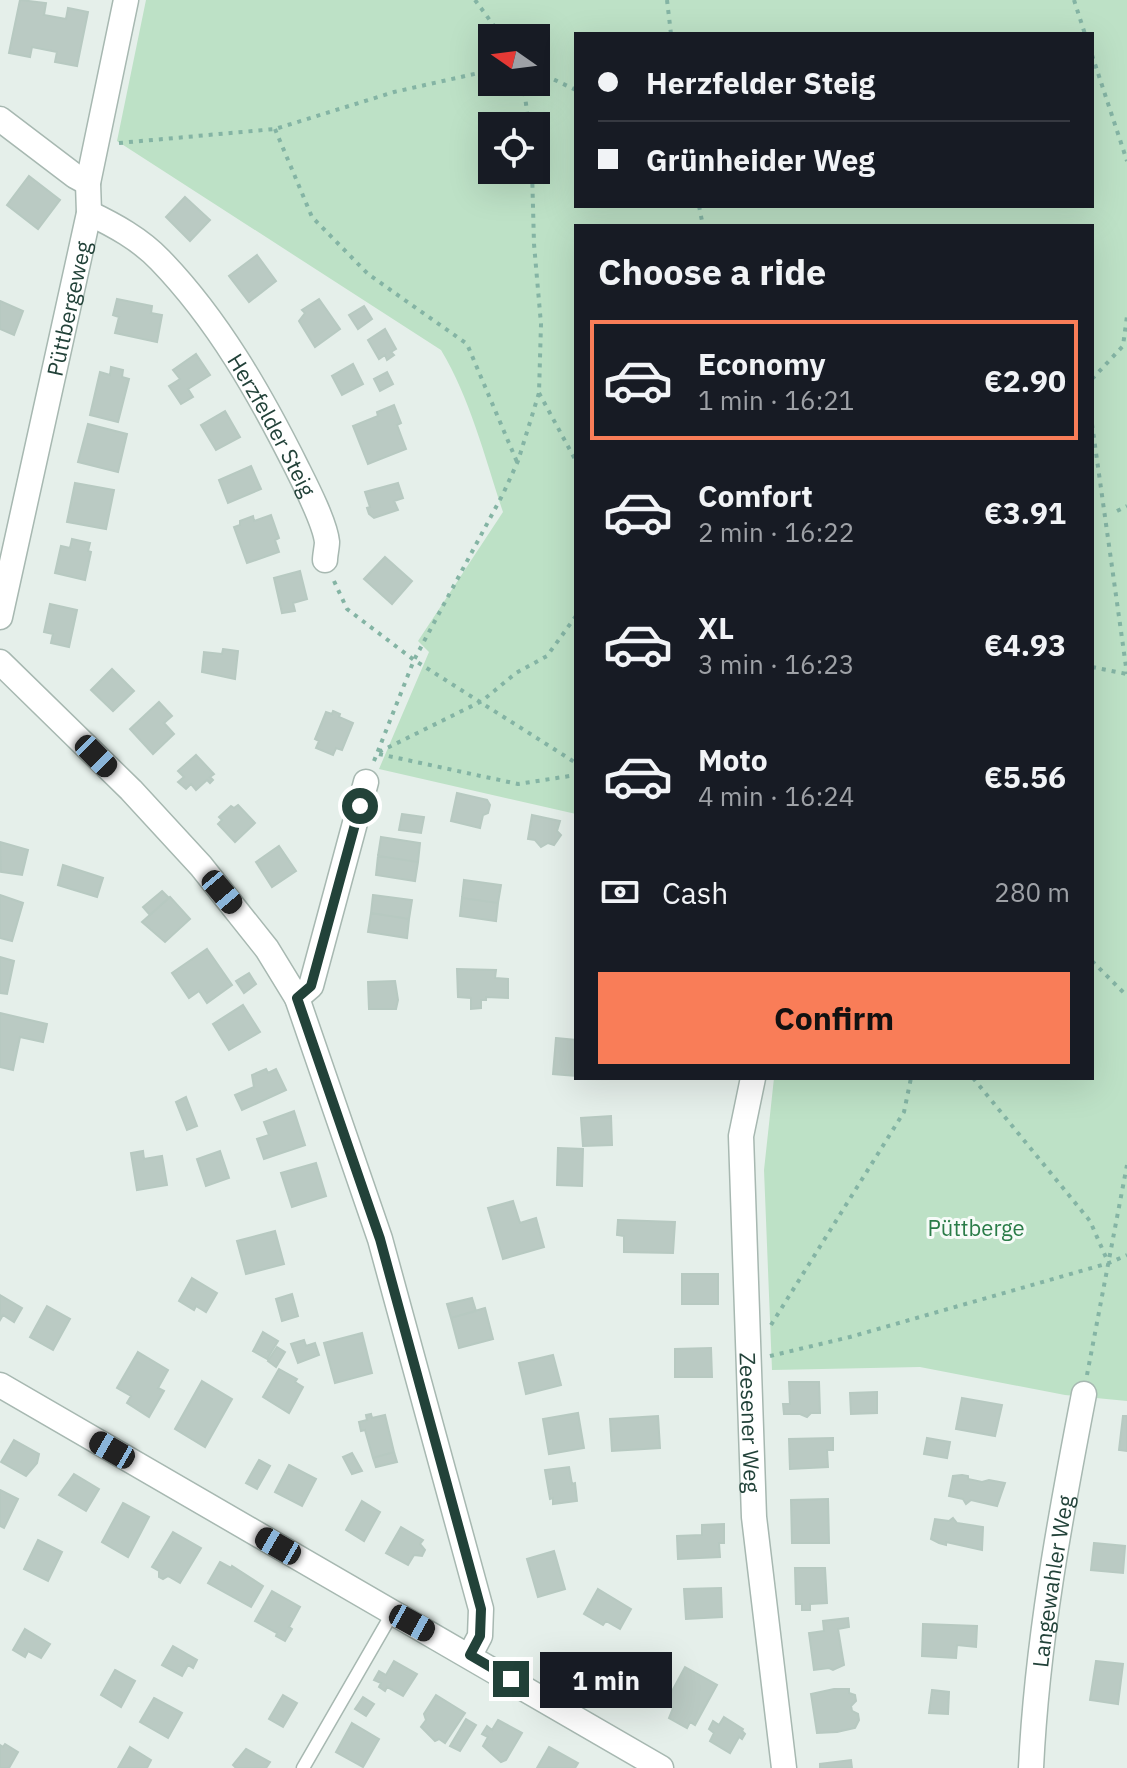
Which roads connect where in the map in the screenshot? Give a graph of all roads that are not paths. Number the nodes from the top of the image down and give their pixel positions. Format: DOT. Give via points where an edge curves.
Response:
graph roads {
  1 [pos="126,0"];
  2 [pos="0,119"];
  3 [pos="88,183"];
  4 [pos="89,213"];
  5 [pos="325,560"];
  6 [pos="0,617"];
  7 [pos="0,662"];
  8 [pos="366,782"];
  9 [pos="297,998"];
  10 [pos="753,1080"];
  11 [pos="0,1385"];
  12 [pos="1084,1394"];
  13 [pos="393,1612"];
  14 [pos="470,1655"];
  15 [pos="303,1768"];
  16 [pos="661,1768"];
  17 [pos="784,1768"];
  18 [pos="1031,1768"];
  1 -- 3 [label="street, Püttbergeweg"];
  2 -- 3 [label="street"];
  3 -- 4 [label="street, Püttbergeweg"];
  4 -- 5 [label="street, Herzfelder Steig" via="133,237 159,259 236,358 308,492 327,542"];
  4 -- 6 [label="street, Püttbergeweg"];
  7 -- 9 [label="street" via="201,866 267,949"];
  8 -- 9 [label="street" via="311,986"];
  9 -- 14 [label="street" via="380,1239 481,1609 480,1636"];
  10 -- 17 [label="street, Zeesener Weg" via="741,1136 754,1517"];
  11 -- 13 [label="street"];
  12 -- 18 [label="street, Langewahler Weg" via="1058,1530"];
  13 -- 14 [label="street"];
  13 -- 15 [label="lane"];
  14 -- 16 [label="street"];
}
